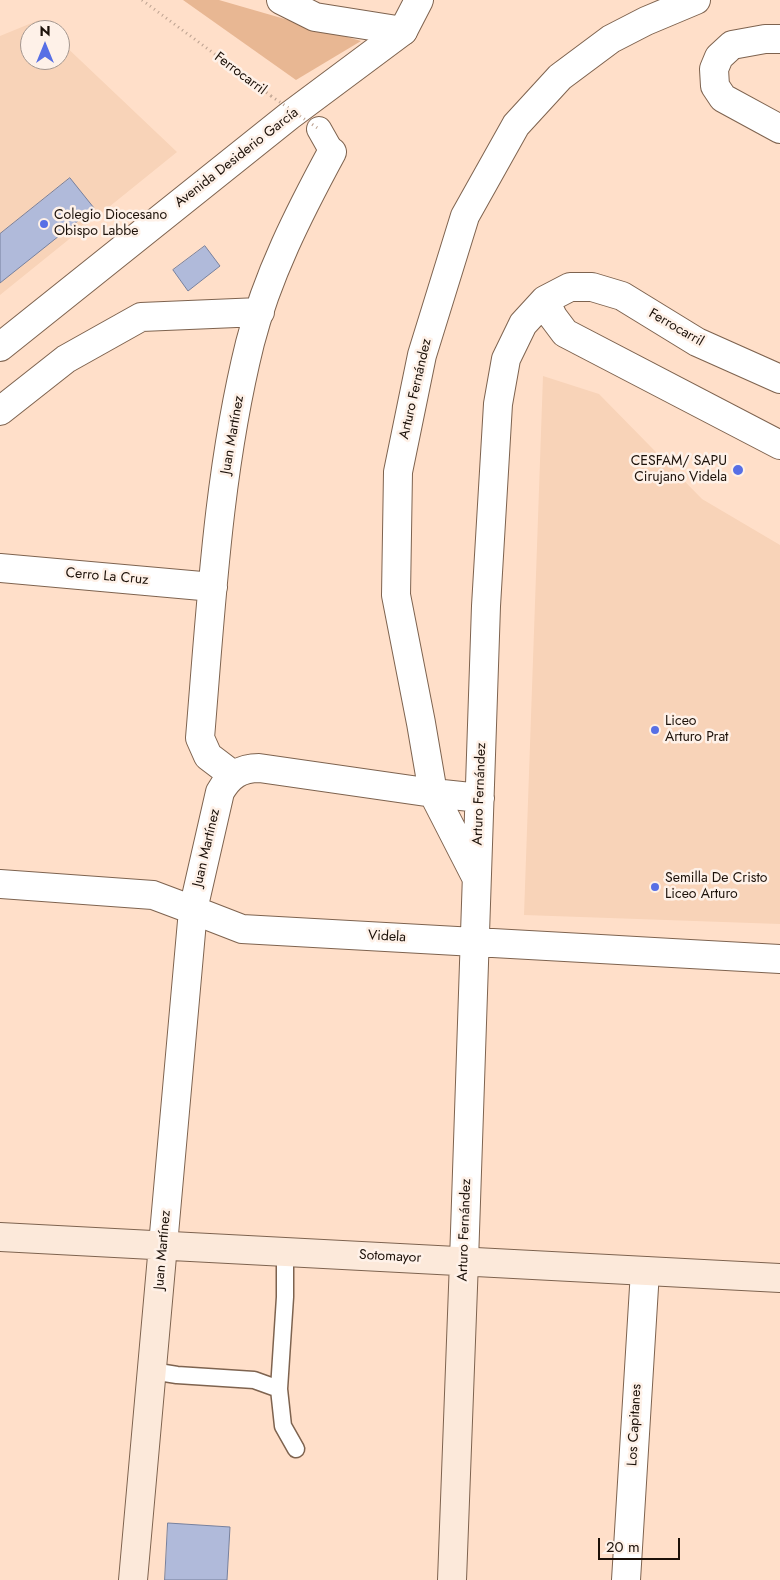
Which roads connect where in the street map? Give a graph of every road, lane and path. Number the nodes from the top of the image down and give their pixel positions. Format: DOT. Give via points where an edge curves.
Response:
graph roads {
  1 [pos="142,0"];
  2 [pos="281,0"];
  3 [pos="420,0"];
  4 [pos="696,0"];
  5 [pos="314,9"];
  6 [pos="403,31"];
  7 [pos="780,39"];
  8 [pos="780,130"];
  9 [pos="326,141"];
  10 [pos="570,287"];
  11 [pos="545,300"];
  12 [pos="260,312"];
  13 [pos="0,347"];
  14 [pos="780,379"];
  15 [pos="0,411"];
  16 [pos="780,445"];
  17 [pos="0,568"];
  18 [pos="213,587"];
  19 [pos="233,775"];
  20 [pos="433,793"];
  21 [pos="480,798"];
  22 [pos="478,880"];
  23 [pos="0,884"];
  24 [pos="193,910"];
  25 [pos="476,942"];
  26 [pos="780,959"];
  27 [pos="0,1237"];
  28 [pos="163,1246"];
  29 [pos="285,1252"];
  30 [pos="464,1261"];
  31 [pos="644,1271"];
  32 [pos="780,1278"];
  33 [pos="152,1371"];
  34 [pos="279,1390"];
  35 [pos="296,1449"];
  36 [pos="133,1580"];
  37 [pos="452,1580"];
  38 [pos="626,1580"];
  1 -- 9 [label="path, Ferrocarril, bridge"];
  2 -- 5 [label="street"];
  3 -- 6 [label="street, Avenida Desiderio García"];
  4 -- 20 [label="street, Arturo Fernández" via="611,39 560,77 516,125 465,216 422,355 398,472 396,595"];
  5 -- 6 [label="street"];
  6 -- 13 [label="street, Avenida Desiderio García" via="289,116"];
  7 -- 8 [label="street" via="732,45 719,57 714,69 715,86 723,98"];
  9 -- 12 [label="street, Juan Martínez"];
  10 -- 11 [label="street, Arturo Fernández"];
  10 -- 14 [label="street, Ferrocarril" via="592,287 622,296 698,342"];
  11 -- 16 [label="street" via="565,333"];
  11 -- 21 [label="street, Arturo Fernández" via="523,324 506,359 498,404 486,606"];
  12 -- 15 [label="street" via="141,316 66,359"];
  12 -- 18 [label="street, Juan Martínez" via="237,405"];
  17 -- 18 [label="street, Cerro La Cruz"];
  18 -- 19 [label="street, Juan Martínez" via="200,738 208,756"];
  19 -- 20 [label="street" via="241,770 259,768"];
  19 -- 24 [label="street, Juan Martínez" via="220,792"];
  20 -- 21 [label="street"];
  20 -- 22 [label="street, Arturo Fernández"];
  21 -- 22 [label="street, Arturo Fernández"];
  22 -- 25 [label="street, Arturo Fernández"];
  23 -- 24 [label="street, Videla" via="153,895"];
  24 -- 25 [label="street, Videla" via="242,929"];
  24 -- 28 [label="street, Juan Martínez"];
  25 -- 26 [label="street, Videla"];
  25 -- 30 [label="street, Arturo Fernández"];
  27 -- 28 [label="main road, Sotomayor"];
  28 -- 29 [label="main road, Sotomayor"];
  28 -- 33 [label="main road, Juan Martínez"];
  29 -- 30 [label="main road, Sotomayor"];
  29 -- 34 [label="lane"];
  30 -- 31 [label="main road, Sotomayor"];
  30 -- 37 [label="main road, Arturo Fernández"];
  31 -- 32 [label="main road, Sotomayor"];
  31 -- 38 [label="street, Los Capitanes"];
  33 -- 34 [label="lane" via="254,1380"];
  33 -- 36 [label="main road, Juan Martínez"];
  34 -- 35 [label="lane" via="283,1426"];
}
